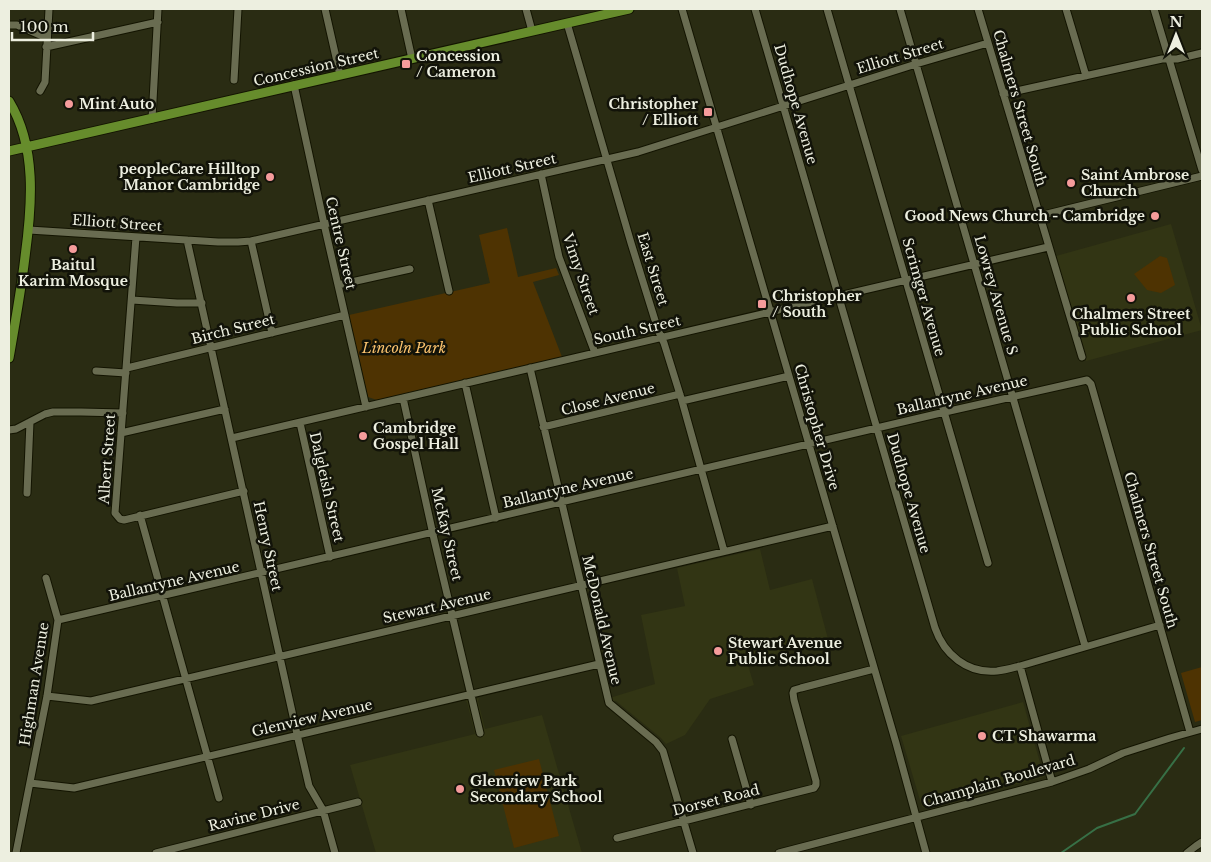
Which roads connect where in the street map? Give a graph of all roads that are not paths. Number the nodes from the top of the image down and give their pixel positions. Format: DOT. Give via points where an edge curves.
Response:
graph roads {
  1 [pos="49,9"];
  2 [pos="158,9"];
  3 [pos="238,9"];
  4 [pos="325,9"];
  5 [pos="401,9"];
  6 [pos="526,9"];
  7 [pos="629,9"];
  8 [pos="682,9"];
  9 [pos="755,9"];
  10 [pos="827,9"];
  11 [pos="900,9"];
  12 [pos="978,9"];
  13 [pos="1066,9"];
  14 [pos="1154,9"];
  15 [pos="608,11"];
  16 [pos="158,22"];
  17 [pos="567,23"];
  18 [pos="9,25"];
  19 [pos="532,31"];
  20 [pos="47,38"];
  21 [pos="988,43"];
  22 [pos="46,47"];
  23 [pos="1202,53"];
  24 [pos="412,59"];
  25 [pos="1169,59"];
  26 [pos="916,64"];
  27 [pos="340,75"];
  28 [pos="1086,76"];
  29 [pos="234,80"];
  30 [pos="294,85"];
  31 [pos="849,85"];
  32 [pos="40,91"];
  33 [pos="1004,94"];
  34 [pos="9,101"];
  35 [pos="783,106"];
  36 [pos="152,119"];
  37 [pos="716,127"];
  38 [pos="26,147"];
  39 [pos="9,151"];
  40 [pos="607,159"];
  41 [pos="1202,170"];
  42 [pos="541,174"];
  43 [pos="1202,176"];
  44 [pos="428,200"];
  45 [pos="1039,216"];
  46 [pos="324,224"];
  47 [pos="29,230"];
  48 [pos="136,237"];
  49 [pos="188,240"];
  50 [pos="251,241"];
  51 [pos="1048,247"];
  52 [pos="974,265"];
  53 [pos="410,269"];
  54 [pos="906,281"];
  55 [pos="338,285"];
  56 [pos="449,291"];
  57 [pos="839,297"];
  58 [pos="132,300"];
  59 [pos="202,303"];
  60 [pos="770,312"];
  61 [pos="345,315"];
  62 [pos="272,332"];
  63 [pos="661,338"];
  64 [pos="212,348"];
  65 [pos="595,353"];
  66 [pos="1082,357"];
  67 [pos="9,358"];
  68 [pos="530,368"];
  69 [pos="126,370"];
  70 [pos="96,371"];
  71 [pos="789,376"];
  72 [pos="1084,380"];
  73 [pos="465,383"];
  74 [pos="1013,396"];
  75 [pos="403,398"];
  76 [pos="681,398"];
  77 [pos="366,407"];
  78 [pos="225,409"];
  79 [pos="945,412"];
  80 [pos="123,413"];
  81 [pos="30,422"];
  82 [pos="300,422"];
  83 [pos="543,427"];
  84 [pos="878,428"];
  85 [pos="9,430"];
  86 [pos="122,433"];
  87 [pos="232,438"];
  88 [pos="809,444"];
  89 [pos="700,469"];
  90 [pos="244,491"];
  91 [pos="26,493"];
  92 [pos="561,502"];
  93 [pos="140,515"];
  94 [pos="496,518"];
  95 [pos="833,526"];
  96 [pos="433,532"];
  97 [pos="724,551"];
  98 [pos="330,557"];
  99 [pos="988,563"];
  100 [pos="262,573"];
  101 [pos="46,578"];
  102 [pos="580,585"];
  103 [pos="162,596"];
  104 [pos="453,616"];
  105 [pos="58,620"];
  106 [pos="1160,625"];
  107 [pos="1085,646"];
  108 [pos="280,656"];
  109 [pos="599,664"];
  110 [pos="1020,666"];
  111 [pos="874,669"];
  112 [pos="186,679"];
  113 [pos="471,694"];
  114 [pos="47,696"];
  115 [pos="1202,729"];
  116 [pos="1190,732"];
  117 [pos="480,733"];
  118 [pos="298,735"];
  119 [pos="732,739"];
  120 [pos="207,756"];
  121 [pos="1052,782"];
  122 [pos="30,783"];
  123 [pos="219,798"];
  124 [pos="358,802"];
  125 [pos="751,804"];
  126 [pos="323,810"];
  127 [pos="917,818"];
  128 [pos="684,821"];
  129 [pos="617,838"];
  130 [pos="1202,842"];
  131 [pos="16,853"];
  132 [pos="156,853"];
  133 [pos="335,853"];
  134 [pos="693,853"];
  135 [pos="779,853"];
  136 [pos="926,853"];
  137 [pos="1187,853"];
  1 -- 20 [label="street"];
  2 -- 16 [label="street"];
  3 -- 29 [label="street"];
  4 -- 27 [label="street"];
  5 -- 24 [label="street"];
  6 -- 19 [label="street"];
  7 -- 15 [label="main road, Concession Street"];
  8 -- 37 [label="street, Christopher Drive"];
  9 -- 35 [label="street, Dudhope Avenue"];
  10 -- 31 [label="street, Scrimger Avenue"];
  11 -- 26 [label="street, Lowrey Avenue S"];
  12 -- 21 [label="street, Chalmers Street South"];
  13 -- 28 [label="street"];
  14 -- 25 [label="street"];
  15 -- 17 [label="main road, Concession Street"];
  16 -- 22 [label="street"];
  16 -- 36 [label="street"];
  17 -- 19 [label="main road, Concession Street"];
  17 -- 40 [label="street, East Street"];
  18 -- 20 [label="street"];
  19 -- 24 [label="main road, Concession Street"];
  20 -- 22 [label="street"];
  21 -- 26 [label="street, Elliott Street"];
  21 -- 33 [label="street, Chalmers Street South"];
  22 -- 32 [label="street" via="45,82"];
  23 -- 25 [label="street"];
  24 -- 27 [label="main road, Concession Street"];
  25 -- 28 [label="street"];
  25 -- 41 [label="street"];
  26 -- 31 [label="street, Elliott Street"];
  26 -- 52 [label="street, Lowrey Avenue S"];
  27 -- 30 [label="main road, Concession Street"];
  28 -- 33 [label="street"];
  30 -- 36 [label="main road, Concession Street"];
  30 -- 46 [label="street, Centre Street"];
  31 -- 35 [label="street, Elliott Street"];
  31 -- 54 [label="street, Scrimger Avenue"];
  33 -- 45 [label="street, Chalmers Street South"];
  34 -- 38 [label="main road"];
  35 -- 37 [label="street, Elliott Street"];
  35 -- 57 [label="street, Dudhope Avenue"];
  36 -- 38 [label="main road, Concession Street"];
  37 -- 40 [label="street, Elliott Street"];
  37 -- 60 [label="street, Christopher Drive"];
  38 -- 39 [label="main road, Concession Street"];
  38 -- 47 [label="main road" via="31,183"];
  40 -- 42 [label="street, Elliott Street"];
  40 -- 63 [label="street, East Street"];
  42 -- 44 [label="street, Elliott Street"];
  42 -- 65 [label="street, Vimy Street" via="559,257"];
  43 -- 45 [label="street"];
  44 -- 46 [label="street, Elliott Street"];
  44 -- 56 [label="street"];
  45 -- 51 [label="street, Chalmers Street South"];
  46 -- 50 [label="street, Elliott Street"];
  46 -- 55 [label="street, Centre Street"];
  47 -- 48 [label="street, Elliott Street"];
  47 -- 67 [label="main road"];
  48 -- 49 [label="street, Elliott Street"];
  48 -- 58 [label="street, Albert Street"];
  49 -- 50 [label="street, Elliott Street"];
  49 -- 59 [label="street, Henry Street"];
  50 -- 62 [label="street"];
  51 -- 52 [label="street, South Street"];
  51 -- 66 [label="street, Chalmers Street South"];
  52 -- 54 [label="street, South Street"];
  52 -- 74 [label="street, Lowrey Avenue S"];
  53 -- 55 [label="street"];
  54 -- 57 [label="street, South Street"];
  54 -- 79 [label="street, Scrimger Avenue"];
  55 -- 61 [label="street, Centre Street"];
  57 -- 60 [label="street, South Street"];
  57 -- 84 [label="street, Dudhope Avenue"];
  58 -- 59 [label="street"];
  58 -- 69 [label="street, Albert Street"];
  59 -- 64 [label="street, Henry Street"];
  60 -- 63 [label="street, South Street"];
  60 -- 71 [label="street, Christopher Drive"];
  61 -- 62 [label="street, Birch Street"];
  61 -- 77 [label="street, Centre Street"];
  62 -- 64 [label="street, Birch Street"];
  63 -- 65 [label="street, South Street"];
  63 -- 76 [label="street, East Street"];
  64 -- 69 [label="street, Birch Street"];
  64 -- 78 [label="street, Henry Street"];
  65 -- 68 [label="street, South Street"];
  68 -- 73 [label="street, South Street"];
  68 -- 83 [label="street, McDonald Avenue"];
  69 -- 70 [label="street, Birch Street"];
  69 -- 80 [label="street, Albert Street"];
  71 -- 76 [label="street, Close Avenue"];
  71 -- 88 [label="street, Christopher Drive"];
  72 -- 74 [label="street, Ballantyne Avenue"];
  72 -- 106 [label="street, Chalmers Street South" via="1091,384"];
  73 -- 75 [label="street, South Street"];
  73 -- 94 [label="street"];
  74 -- 79 [label="street, Ballantyne Avenue"];
  74 -- 107 [label="street, Lowrey Avenue S"];
  75 -- 77 [label="street, South Street"];
  75 -- 96 [label="street, McKay Street"];
  76 -- 83 [label="street, Close Avenue"];
  76 -- 89 [label="street, East Street"];
  77 -- 82 [label="street, South Street"];
  78 -- 86 [label="street"];
  78 -- 87 [label="street, Henry Street"];
  79 -- 84 [label="street, Ballantyne Avenue"];
  79 -- 99 [label="street, Scrimger Avenue"];
  80 -- 81 [label="street" via="56,412"];
  80 -- 86 [label="street, Albert Street"];
  81 -- 85 [label="street"];
  81 -- 91 [label="street"];
  82 -- 87 [label="street, South Street"];
  82 -- 98 [label="street, Dalgleish Street"];
  83 -- 92 [label="street, McDonald Avenue"];
  84 -- 88 [label="street, Ballantyne Avenue"];
  84 -- 110 [label="street, Dudhope Avenue" via="942,644 957,660 974,668 997,671"];
  86 -- 93 [label="street, Albert Street" via="116,513 124,520"];
  87 -- 90 [label="street, Henry Street"];
  88 -- 89 [label="street, Ballantyne Avenue"];
  88 -- 95 [label="street, Christopher Drive"];
  89 -- 92 [label="street, Ballantyne Avenue"];
  89 -- 97 [label="street, East Street"];
  90 -- 93 [label="street"];
  90 -- 100 [label="street, Henry Street"];
  92 -- 94 [label="street, Ballantyne Avenue"];
  92 -- 102 [label="street, McDonald Avenue"];
  93 -- 103 [label="street"];
  94 -- 96 [label="street, Ballantyne Avenue"];
  95 -- 97 [label="street, Stewart Avenue"];
  95 -- 111 [label="street, Christopher Drive"];
  96 -- 98 [label="street, Ballantyne Avenue"];
  96 -- 104 [label="street, McKay Street"];
  97 -- 102 [label="street, Stewart Avenue"];
  98 -- 100 [label="street, Ballantyne Avenue"];
  100 -- 103 [label="street, Ballantyne Avenue"];
  100 -- 108 [label="street, Henry Street"];
  101 -- 105 [label="street, Highman Avenue"];
  102 -- 104 [label="street, Stewart Avenue"];
  102 -- 109 [label="street, McDonald Avenue"];
  103 -- 105 [label="street, Ballantyne Avenue"];
  103 -- 112 [label="street"];
  104 -- 108 [label="street, Stewart Avenue"];
  104 -- 113 [label="street, McKay Street"];
  105 -- 114 [label="street, Highman Avenue"];
  106 -- 107 [label="street, Dudhope Avenue"];
  106 -- 116 [label="street, Chalmers Street South"];
  107 -- 110 [label="street, Dudhope Avenue"];
  108 -- 112 [label="street, Stewart Avenue"];
  108 -- 118 [label="street, Henry Street"];
  109 -- 113 [label="street, Glenview Avenue"];
  109 -- 128 [label="street, McDonald Avenue" via="609,703 663,750"];
  110 -- 121 [label="street"];
  111 -- 125 [label="street, Dorset Road" via="794,690 816,785"];
  111 -- 127 [label="street, Christopher Drive"];
  112 -- 114 [label="street, Stewart Avenue" via="91,701"];
  112 -- 120 [label="street"];
  113 -- 117 [label="street, McKay Street"];
  113 -- 118 [label="street, Glenview Avenue"];
  114 -- 122 [label="street, Highman Avenue"];
  115 -- 116 [label="street, Champlain Boulevard"];
  116 -- 121 [label="street, Champlain Boulevard" via="1123,753"];
  118 -- 120 [label="street, Glenview Avenue"];
  118 -- 126 [label="street, Henry Street" via="310,786"];
  119 -- 125 [label="street"];
  120 -- 122 [label="street, Glenview Avenue" via="74,788"];
  120 -- 123 [label="street"];
  121 -- 127 [label="street, Champlain Boulevard"];
  122 -- 131 [label="street, Highman Avenue"];
  124 -- 126 [label="street, Ravine Drive"];
  125 -- 128 [label="street, Dorset Road"];
  126 -- 132 [label="street, Ravine Drive"];
  126 -- 133 [label="street, Henry Street"];
  127 -- 135 [label="street, Champlain Boulevard"];
  127 -- 136 [label="street, Christopher Drive"];
  128 -- 129 [label="street, Dorset Road"];
  128 -- 134 [label="street, McDonald Avenue"];
  130 -- 137 [label="street"];
}
